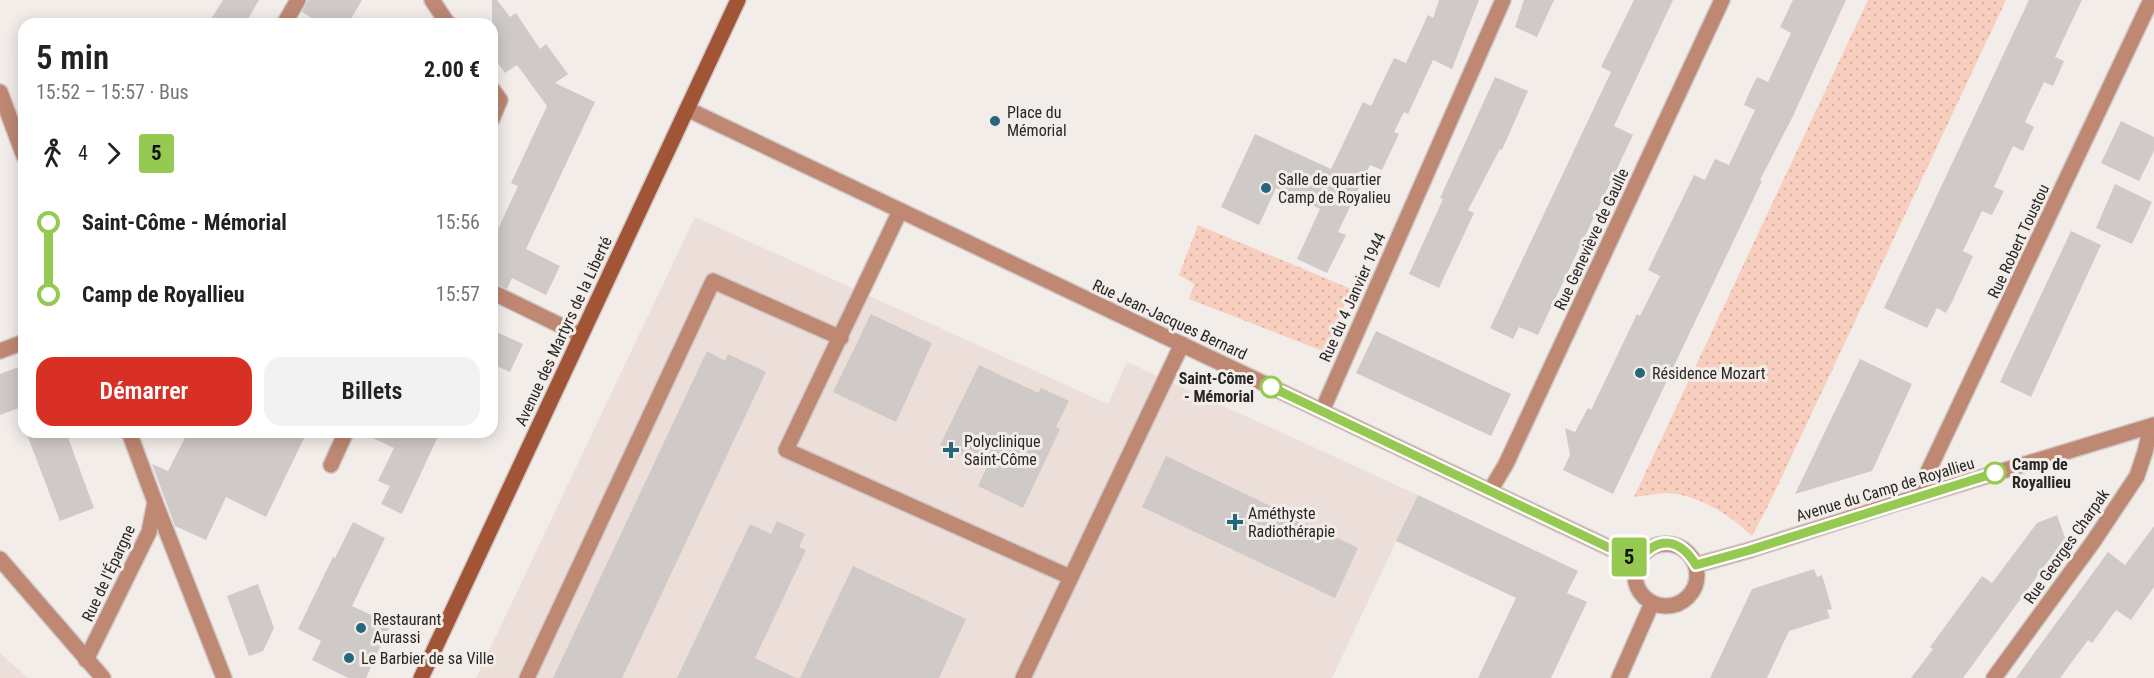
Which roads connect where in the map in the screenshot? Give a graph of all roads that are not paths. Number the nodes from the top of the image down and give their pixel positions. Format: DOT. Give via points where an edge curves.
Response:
graph roads {
  1 [pos="298,0"];
  2 [pos="432,0"];
  3 [pos="738,0"];
  4 [pos="1503,0"];
  5 [pos="1722,0"];
  6 [pos="2151,0"];
  7 [pos="288,18"];
  8 [pos="444,18"];
  9 [pos="0,92"];
  10 [pos="687,109"];
  11 [pos="18,140"];
  12 [pos="900,211"];
  13 [pos="498,295"];
  14 [pos="580,336"];
  15 [pos="841,338"];
  16 [pos="18,344"];
  17 [pos="1182,344"];
  18 [pos="0,351"];
  19 [pos="1322,411"];
  20 [pos="2152,426"];
  21 [pos="131,438"];
  22 [pos="343,438"];
  23 [pos="331,465"];
  24 [pos="1490,491"];
  25 [pos="1916,497"];
  26 [pos="155,502"];
  27 [pos="0,560"];
  28 [pos="1637,561"];
  29 [pos="1696,565"];
  30 [pos="1070,577"];
  31 [pos="1652,603"];
  32 [pos="86,660"];
  33 [pos="103,678"];
  34 [pos="224,678"];
  35 [pos="421,678"];
  36 [pos="527,678"];
  37 [pos="1023,678"];
  38 [pos="1619,678"];
  39 [pos="1994,678"];
  1 -- 7 [label="street"];
  2 -- 8 [label="street"];
  3 -- 10 [label="street, Avenue des Martyrs de la Liberté"];
  4 -- 19 [label="street, Rue du 4 Janvier 1944"];
  5 -- 24 [label="street, Rue Geneviève de Gaulle"];
  6 -- 25 [label="street, Rue Robert Toustou"];
  9 -- 11 [label="street"];
  10 -- 12 [label="street, Rue Jean-Jacques Bernard"];
  10 -- 14 [label="street, Avenue des Martyrs de la Liberté"];
  12 -- 15 [label="street"];
  12 -- 17 [label="street, Rue Jean-Jacques Bernard"];
  13 -- 14 [label="street"];
  14 -- 35 [label="street, Avenue des Martyrs de la Liberté"];
  15 -- 30 [label="street" via="786,450"];
  15 -- 36 [label="street" via="713,281"];
  16 -- 18 [label="street"];
  17 -- 19 [label="street, Rue Jean-Jacques Bernard"];
  17 -- 30 [label="street"];
  19 -- 24 [label="street, Rue Jean-Jacques Bernard"];
  20 -- 25 [label="street, Avenue du Camp de Royallieu"];
  20 -- 39 [label="street, Rue Georges Charpak" via="2137,476"];
  21 -- 26 [label="street"];
  22 -- 23 [label="street"];
  24 -- 28 [label="street, Rue Jean-Jacques Bernard"];
  25 -- 29 [label="street, Avenue du Camp de Royallieu"];
  26 -- 32 [label="street, Rue de l'Épargne" via="149,532"];
  26 -- 34 [label="street"];
  27 -- 32 [label="street"];
  28 -- 29 [label="street" via="1647,549 1675,544 1688,552"];
  28 -- 31 [label="street" via="1634,577 1640,593"];
  29 -- 31 [label="street" via="1695,586 1681,603"];
  30 -- 37 [label="street"];
  31 -- 38 [label="street"];
  32 -- 33 [label="street"];
}
